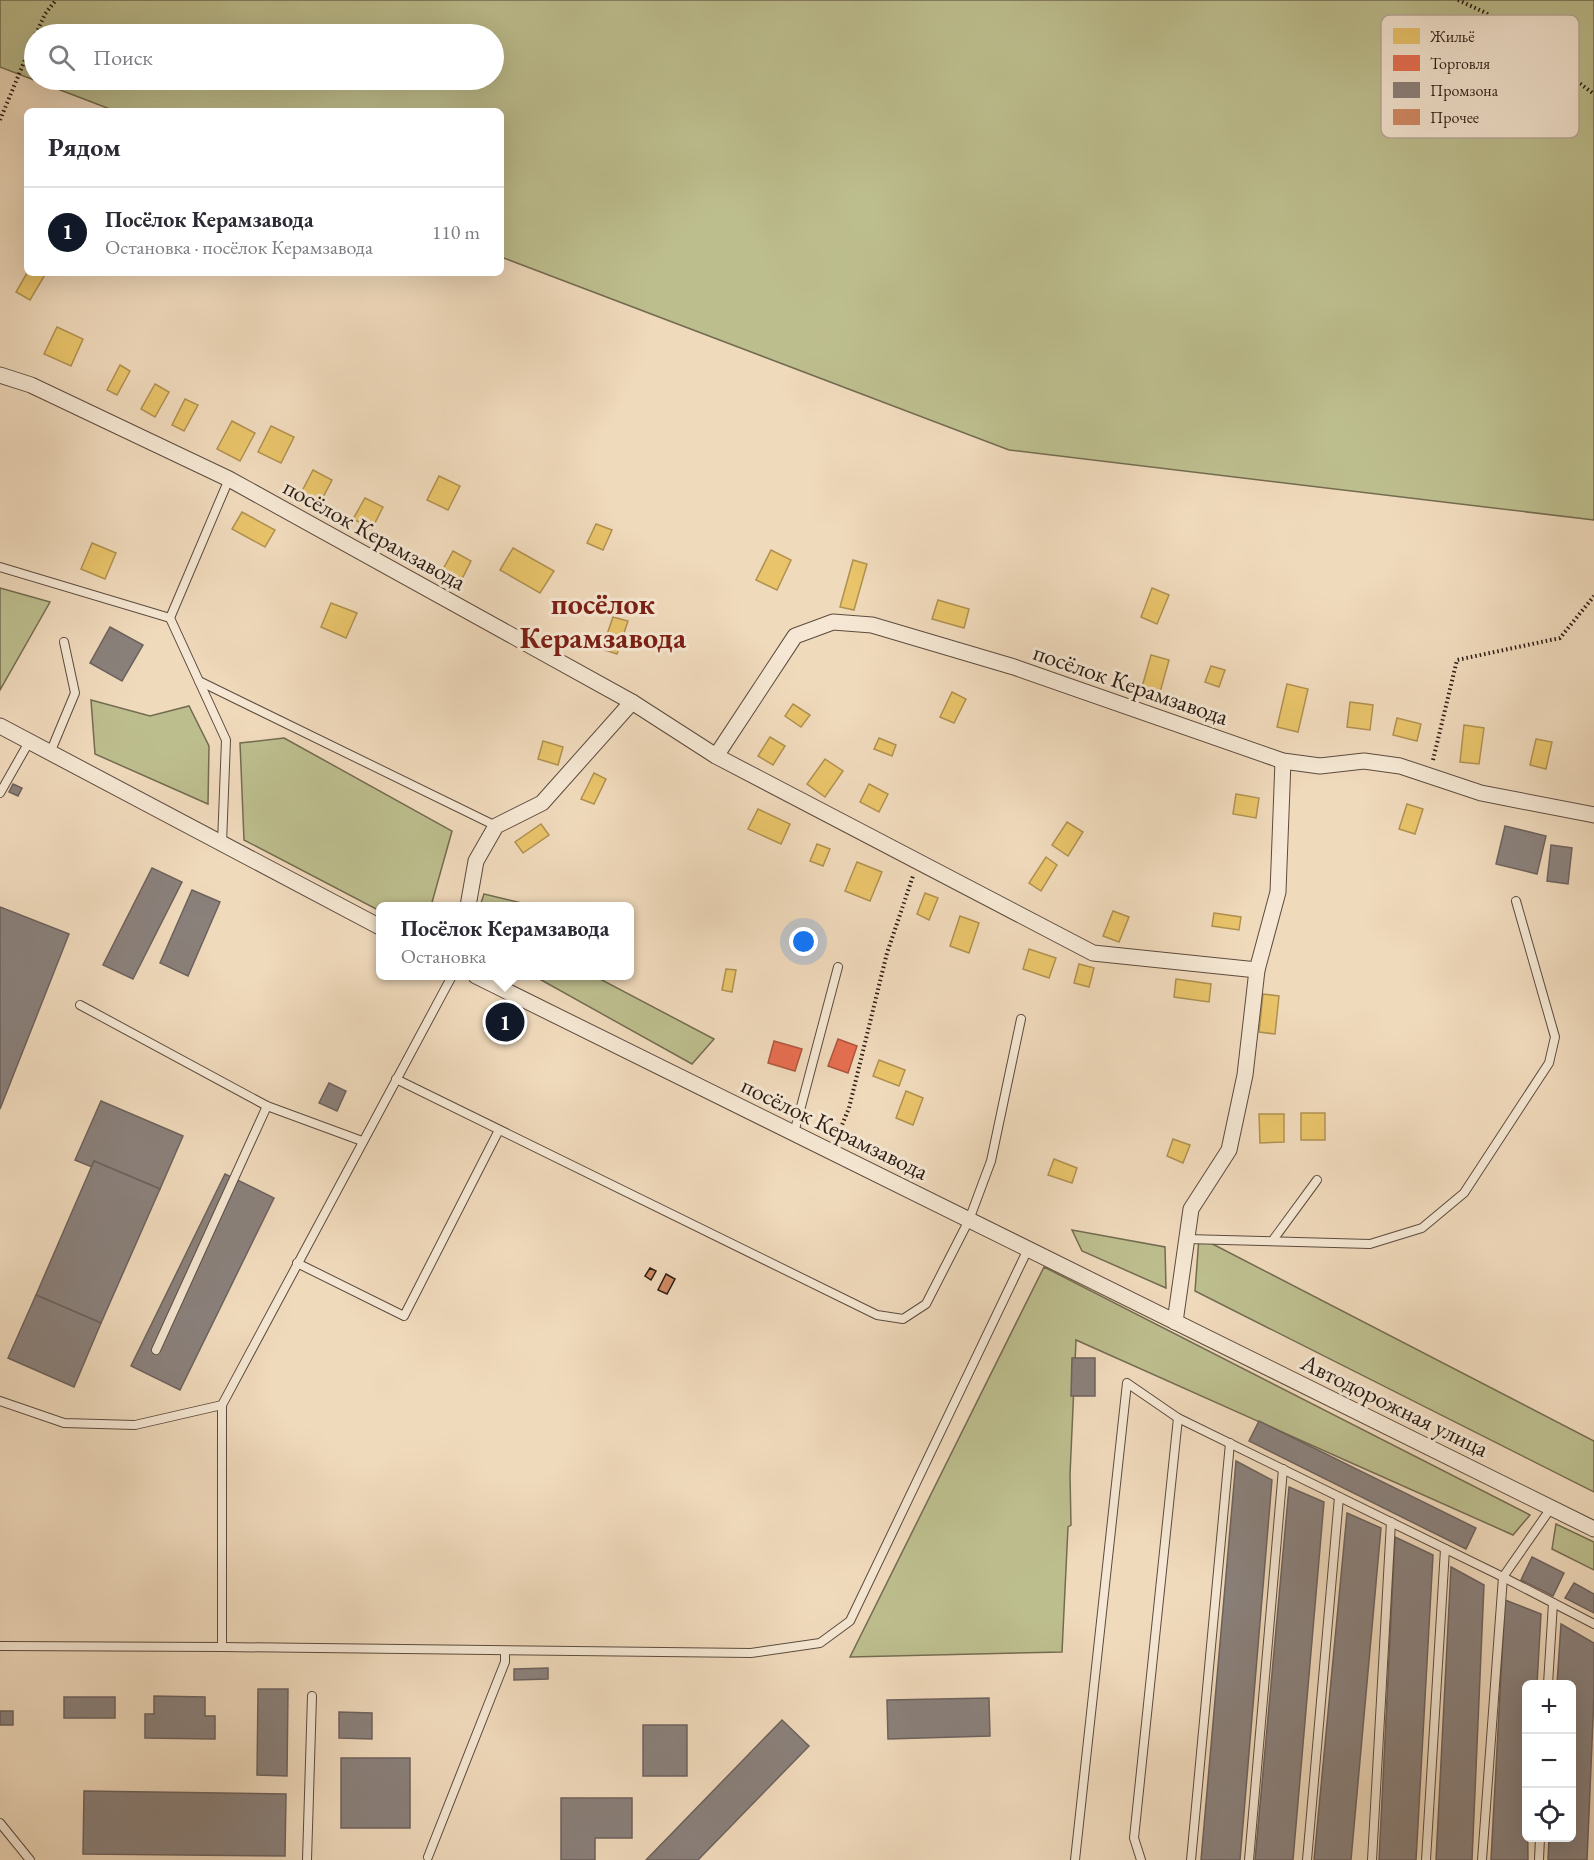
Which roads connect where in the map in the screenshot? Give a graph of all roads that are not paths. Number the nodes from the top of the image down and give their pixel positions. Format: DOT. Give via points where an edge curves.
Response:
graph roads {
  1 [pos="0,375"];
  2 [pos="229,479"];
  3 [pos="0,567"];
  4 [pos="170,618"];
  5 [pos="63,642"];
  6 [pos="199,681"];
  7 [pos="632,702"];
  8 [pos="0,726"];
  9 [pos="29,742"];
  10 [pos="50,753"];
  11 [pos="716,756"];
  12 [pos="1283,761"];
  13 [pos="0,793"];
  14 [pos="1594,815"];
  15 [pos="496,826"];
  16 [pos="222,844"];
  17 [pos="469,902"];
  18 [pos="1516,902"];
  19 [pos="376,924"];
  20 [pos="838,967"];
  21 [pos="1257,970"];
  22 [pos="449,980"];
  23 [pos="486,980"];
  24 [pos="80,1005"];
  25 [pos="1022,1019"];
  26 [pos="396,1079"];
  27 [pos="267,1106"];
  28 [pos="499,1130"];
  29 [pos="794,1133"];
  30 [pos="362,1141"];
  31 [pos="1317,1180"];
  32 [pos="969,1220"];
  33 [pos="1186,1239"];
  34 [pos="1273,1240"];
  35 [pos="1028,1249"];
  36 [pos="297,1263"];
  37 [pos="1175,1322"];
  38 [pos="156,1350"];
  39 [pos="0,1401"];
  40 [pos="222,1405"];
  41 [pos="1178,1418"];
  42 [pos="1230,1443"];
  43 [pos="1283,1469"];
  44 [pos="1339,1497"];
  45 [pos="1551,1508"];
  46 [pos="1391,1522"];
  47 [pos="1594,1529"];
  48 [pos="1445,1549"];
  49 [pos="1503,1577"];
  50 [pos="1553,1603"];
  51 [pos="1594,1624"];
  52 [pos="0,1646"];
  53 [pos="222,1647"];
  54 [pos="506,1652"];
  55 [pos="1548,1680"];
  56 [pos="312,1696"];
  57 [pos="0,1823"];
  58 [pos="1540,1842"];
  59 [pos="428,1857"];
  60 [pos="30,1860"];
  61 [pos="307,1860"];
  62 [pos="1075,1860"];
  63 [pos="1141,1860"];
  64 [pos="1191,1860"];
  65 [pos="1249,1860"];
  66 [pos="1307,1860"];
  67 [pos="1372,1860"];
  68 [pos="1426,1860"];
  69 [pos="1482,1860"];
  70 [pos="1539,1860"];
  1 -- 2 [label="street, посёлок Керамзавода"];
  2 -- 4 [label="lane"];
  2 -- 7 [label="street, посёлок Керамзавода"];
  3 -- 4 [label="lane"];
  4 -- 6 [label="lane"];
  5 -- 10 [label="lane" via="75,693"];
  6 -- 15 [label="lane"];
  6 -- 16 [label="lane" via="226,740"];
  7 -- 11 [label="street, посёлок Керамзавода"];
  7 -- 15 [label="street" via="543,802"];
  8 -- 9 [label="street"];
  9 -- 10 [label="street"];
  9 -- 13 [label="lane"];
  10 -- 16 [label="street"];
  11 -- 12 [label="street, посёлок Керамзавода" via="795,636 833,622 872,625 1014,668"];
  11 -- 21 [label="street, посёлок Керамзавода" via="1093,953"];
  12 -- 14 [label="street, посёлок Керамзавода" via="1320,766 1364,761 1400,766 1481,793"];
  12 -- 21 [label="street" via="1278,892"];
  15 -- 17 [label="street" via="476,861"];
  16 -- 19 [label="street"];
  18 -- 34 [label="lane" via="1555,1036 1549,1063 1464,1194 1422,1228 1371,1244"];
  20 -- 29 [label="lane"];
  21 -- 33 [label="street" via="1245,1075 1229,1150 1191,1209"];
  22 -- 26 [label="lane"];
  23 -- 29 [label="street, посёлок Керамзавода"];
  24 -- 27 [label="lane"];
  25 -- 32 [label="lane" via="991,1161"];
  26 -- 28 [label="lane"];
  26 -- 30 [label="lane"];
  27 -- 30 [label="lane"];
  27 -- 38 [label="lane"];
  28 -- 32 [label="lane" via="877,1315 903,1319 926,1304"];
  28 -- 36 [label="lane" via="404,1316"];
  29 -- 32 [label="street, посёлок Керамзавода"];
  30 -- 36 [label="lane"];
  31 -- 34 [label="lane"];
  32 -- 35 [label="street, посёлок Керамзавода"];
  33 -- 34 [label="lane"];
  33 -- 37 [label="street"];
  35 -- 37 [label="street, посёлок Керамзавода"];
  35 -- 54 [label="lane" via="850,1621 820,1643 751,1653"];
  36 -- 40 [label="lane"];
  37 -- 45 [label="street, Автодорожная улица"];
  39 -- 40 [label="lane" via="63,1423 135,1425"];
  40 -- 53 [label="lane"];
  41 -- 42 [label="lane"];
  41 -- 62 [label="lane" via="1127,1383"];
  41 -- 63 [label="lane" via="1134,1838"];
  42 -- 43 [label="lane"];
  42 -- 64 [label="lane"];
  43 -- 44 [label="lane"];
  43 -- 65 [label="lane"];
  44 -- 46 [label="lane"];
  44 -- 66 [label="lane"];
  45 -- 47 [label="street, Автодорожная улица"];
  45 -- 49 [label="lane"];
  46 -- 48 [label="lane"];
  46 -- 67 [label="lane"];
  48 -- 49 [label="lane"];
  48 -- 68 [label="lane"];
  49 -- 50 [label="lane"];
  49 -- 69 [label="lane"];
  50 -- 51 [label="lane"];
  50 -- 55 [label="lane"];
  52 -- 53 [label="lane"];
  53 -- 54 [label="lane"];
  54 -- 59 [label="lane"];
  56 -- 61 [label="lane"];
  57 -- 60 [label="lane"];
  58 -- 70 [label="lane"];
}
